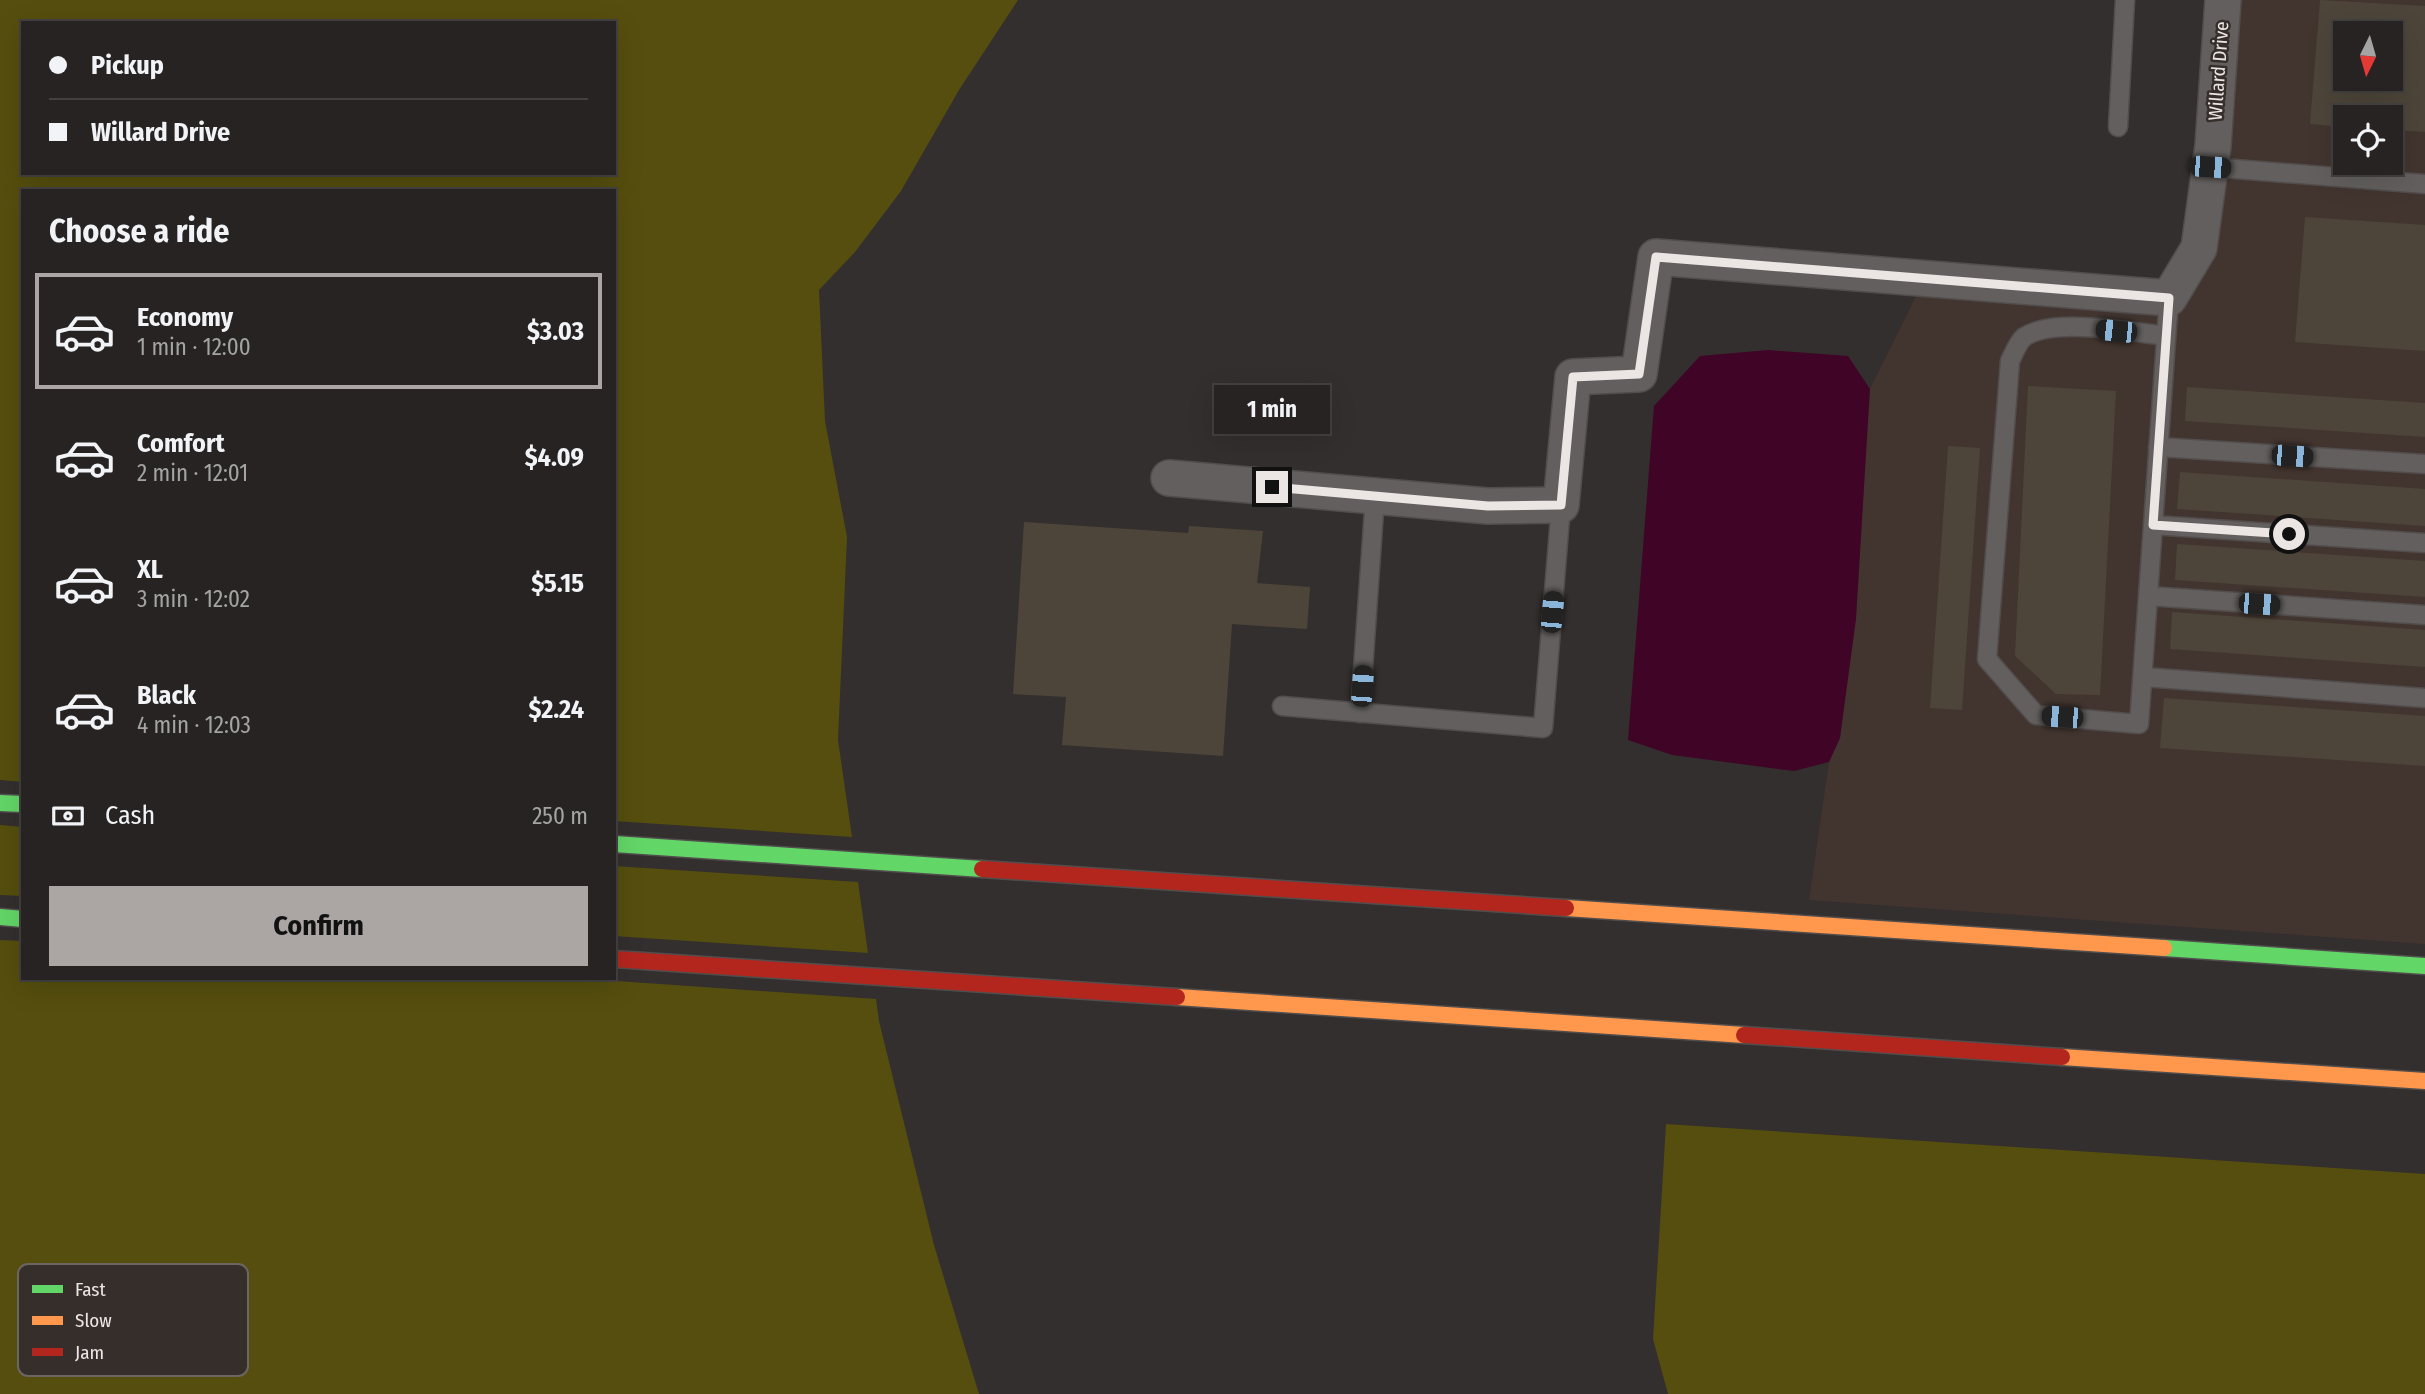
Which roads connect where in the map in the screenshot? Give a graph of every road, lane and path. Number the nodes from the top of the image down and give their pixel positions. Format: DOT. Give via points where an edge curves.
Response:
graph roads {
  1 [pos="2125,0"];
  2 [pos="2223,0"];
  3 [pos="2118,127"];
  4 [pos="2210,167"];
  5 [pos="2425,184"];
  6 [pos="2169,298"];
  7 [pos="2166,336"];
  8 [pos="2158,447"];
  9 [pos="2425,464"];
  10 [pos="1169,478"];
  11 [pos="1375,496"];
  12 [pos="1561,505"];
  13 [pos="2153,525"];
  14 [pos="2425,543"];
  15 [pos="2148,596"];
  16 [pos="2425,615"];
  17 [pos="2143,677"];
  18 [pos="2425,698"];
  19 [pos="1282,706"];
  20 [pos="1360,713"];
  21 [pos="0,803"];
  22 [pos="21,804"];
  23 [pos="616,844"];
  24 [pos="0,917"];
  25 [pos="21,919"];
  26 [pos="616,959"];
  27 [pos="2425,966"];
  28 [pos="2425,1081"];
  1 -- 3 [label="lane"];
  2 -- 4 [label="street, Willard Drive"];
  4 -- 5 [label="lane"];
  4 -- 6 [label="street, Willard Drive" via="2199,248"];
  6 -- 7 [label="lane"];
  6 -- 12 [label="street" via="1656,257 1639,374 1573,377"];
  7 -- 8 [label="lane"];
  7 -- 17 [label="lane" via="2065,326 2022,339 2010,360 1987,659 2036,715 2139,723"];
  8 -- 9 [label="lane"];
  8 -- 13 [label="lane"];
  10 -- 11 [label="street"];
  11 -- 12 [label="street" via="1488,506"];
  11 -- 20 [label="lane"];
  12 -- 20 [label="lane" via="1543,728"];
  13 -- 14 [label="lane"];
  13 -- 15 [label="lane"];
  15 -- 16 [label="lane"];
  15 -- 17 [label="lane"];
  17 -- 18 [label="lane"];
  19 -- 20 [label="lane"];
  21 -- 22 [label="main road"];
  23 -- 27 [label="main road"];
  24 -- 25 [label="main road"];
  26 -- 28 [label="main road"];
}
